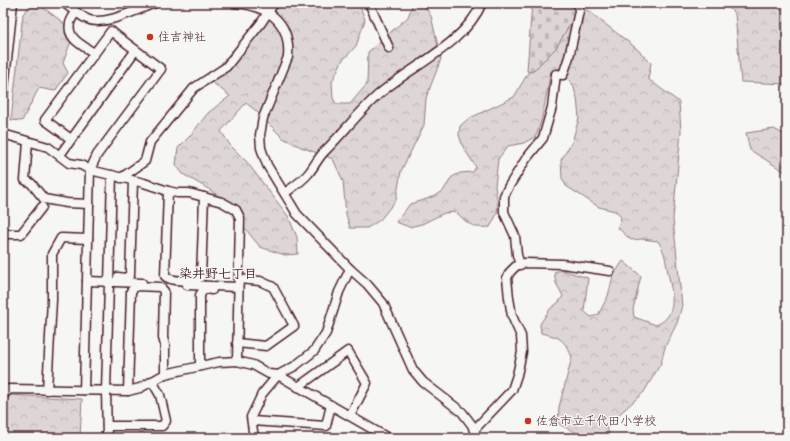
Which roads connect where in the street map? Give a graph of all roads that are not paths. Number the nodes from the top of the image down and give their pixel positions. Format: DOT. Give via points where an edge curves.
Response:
graph roads {
  1 [pos="13,3"];
  2 [pos="64,3"];
  3 [pos="155,3"];
  4 [pos="233,3"];
  5 [pos="274,3"];
  6 [pos="369,3"];
  7 [pos="482,3"];
  8 [pos="578,3"];
  9 [pos="76,12"];
  10 [pos="268,12"];
  11 [pos="389,48"];
  12 [pos="135,51"];
  13 [pos="94,53"];
  14 [pos="3,98"];
  15 [pos="3,134"];
  16 [pos="71,140"];
  17 [pos="28,142"];
  18 [pos="60,155"];
  19 [pos="90,170"];
  20 [pos="112,176"];
  21 [pos="121,178"];
  22 [pos="133,181"];
  23 [pos="168,191"];
  24 [pos="285,193"];
  25 [pos="204,197"];
  26 [pos="89,204"];
  27 [pos="42,207"];
  28 [pos="3,234"];
  29 [pos="88,239"];
  30 [pos="520,265"];
  31 [pos="350,269"];
  32 [pos="610,270"];
  33 [pos="87,279"];
  34 [pos="109,279"];
  35 [pos="239,286"];
  36 [pos="237,343"];
  37 [pos="236,361"];
  38 [pos="200,366"];
  39 [pos="165,374"];
  40 [pos="278,375"];
  41 [pos="152,381"];
  42 [pos="298,387"];
  43 [pos="47,390"];
  44 [pos="84,390"];
  45 [pos="106,391"];
  46 [pos="128,391"];
  47 [pos="3,396"];
  48 [pos="331,405"];
  49 [pos="350,416"];
  50 [pos="252,421"];
  51 [pos="107,426"];
  52 [pos="474,430"];
  53 [pos="107,438"];
  54 [pos="254,438"];
  55 [pos="388,438"];
  56 [pos="477,438"];
  1 -- 14 [label="street"];
  2 -- 9 [label="street"];
  3 -- 9 [label="street" via="103,21 88,19"];
  4 -- 10 [label="street" via="245,4"];
  5 -- 10 [label="street"];
  6 -- 11 [label="street"];
  7 -- 24 [label="street" via="465,28 379,94 324,152 303,179"];
  8 -- 30 [label="street" via="579,10 569,57 563,75 556,74 552,106 543,138 526,159 504,196 504,212 515,236"];
  9 -- 13 [label="street" via="70,24 73,39"];
  10 -- 21 [label="street" via="226,67 194,88 150,142 145,162"];
  10 -- 24 [label="street" via="275,17 287,36 288,57 263,118 261,148"];
  12 -- 13 [label="street" via="111,31"];
  12 -- 16 [label="street"];
  12 -- 19 [label="street" via="161,69 97,155"];
  13 -- 16 [label="street" via="45,120"];
  15 -- 17 [label="street"];
  16 -- 18 [label="street"];
  17 -- 18 [label="street" via="48,147"];
  17 -- 26 [label="street" via="25,180 31,183 44,199"];
  18 -- 19 [label="street" via="69,163"];
  19 -- 20 [label="street"];
  19 -- 26 [label="street"];
  20 -- 21 [label="street"];
  20 -- 34 [label="street"];
  21 -- 22 [label="street"];
  22 -- 23 [label="street"];
  22 -- 34 [label="street" via="130,275 126,278"];
  23 -- 25 [label="street"];
  23 -- 25 [label="street" via="165,276 169,280 196,280 201,277"];
  24 -- 31 [label="street" via="297,214"];
  25 -- 35 [label="street" via="222,202 236,210 240,218"];
  26 -- 29 [label="street"];
  27 -- 28 [label="street" via="21,234"];
  29 -- 33 [label="street"];
  29 -- 43 [label="street" via="61,238 52,254"];
  30 -- 32 [label="street" via="562,264"];
  30 -- 52 [label="street" via="510,272 507,278 512,316 521,336 522,352 517,375 512,390"];
  31 -- 40 [label="street" via="339,292 326,334 314,351"];
  31 -- 52 [label="street" via="383,303 413,370 423,382 462,412"];
  33 -- 34 [label="street"];
  33 -- 44 [label="street"];
  34 -- 35 [label="street"];
  34 -- 45 [label="street"];
  35 -- 36 [label="street"];
  35 -- 36 [label="street" via="260,281 273,287 294,326 266,346"];
  35 -- 38 [label="street" via="204,289 200,295"];
  36 -- 37 [label="street"];
  37 -- 38 [label="street"];
  37 -- 40 [label="street"];
  38 -- 39 [label="street"];
  39 -- 41 [label="street"];
  39 -- 46 [label="street" via="164,290 160,287 136,286 131,291"];
  40 -- 42 [label="street"];
  40 -- 50 [label="street" via="262,394 251,417"];
  41 -- 46 [label="street"];
  41 -- 51 [label="street" via="160,395 166,421 162,426"];
  42 -- 48 [label="street"];
  42 -- 49 [label="street" via="348,351 367,384"];
  43 -- 44 [label="street"];
  43 -- 47 [label="street" via="9,389"];
  44 -- 45 [label="street"];
  45 -- 46 [label="street"];
  45 -- 51 [label="street"];
  48 -- 49 [label="street"];
  48 -- 50 [label="street" via="326,426"];
  49 -- 55 [label="street"];
  50 -- 54 [label="street"];
  51 -- 53 [label="street"];
  52 -- 56 [label="street"];
}
